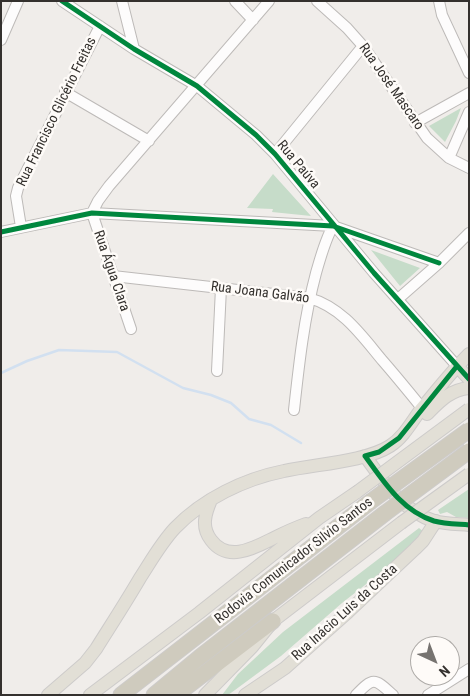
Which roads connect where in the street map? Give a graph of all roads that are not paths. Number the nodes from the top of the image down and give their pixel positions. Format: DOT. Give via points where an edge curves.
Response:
graph roads {
  1 [pos="18,1"];
  2 [pos="62,1"];
  3 [pos="122,1"];
  4 [pos="235,1"];
  5 [pos="269,1"];
  6 [pos="317,1"];
  7 [pos="439,1"];
  8 [pos="253,20"];
  9 [pos="100,26"];
  10 [pos="1,40"];
  11 [pos="363,46"];
  12 [pos="134,50"];
  13 [pos="469,73"];
  14 [pos="197,86"];
  15 [pos="65,92"];
  16 [pos="469,93"];
  17 [pos="469,112"];
  18 [pos="415,123"];
  19 [pos="149,141"];
  20 [pos="275,154"];
  21 [pos="448,158"];
  22 [pos="469,168"];
  23 [pos="92,213"];
  24 [pos="333,226"];
  25 [pos="21,227"];
  26 [pos="1,232"];
  27 [pos="469,233"];
  28 [pos="439,263"];
  29 [pos="113,276"];
  30 [pos="221,288"];
  31 [pos="309,298"];
  32 [pos="398,299"];
  33 [pos="131,329"];
  34 [pos="469,354"];
  35 [pos="457,366"];
  36 [pos="217,371"];
  37 [pos="469,379"];
  38 [pos="469,388"];
  39 [pos="422,408"];
  40 [pos="469,409"];
  41 [pos="294,410"];
  42 [pos="469,430"];
  43 [pos="404,433"];
  44 [pos="469,451"];
  45 [pos="366,456"];
  46 [pos="469,474"];
  47 [pos="211,500"];
  48 [pos="319,518"];
  49 [pos="436,521"];
  50 [pos="469,525"];
  51 [pos="273,621"];
  52 [pos="469,670"];
  53 [pos="48,695"];
  54 [pos="90,695"];
  55 [pos="121,695"];
  56 [pos="154,695"];
  57 [pos="176,695"];
  58 [pos="205,695"];
  59 [pos="245,695"];
  60 [pos="356,695"];
  61 [pos="394,695"];
  62 [pos="428,695"];
  1 -- 10 [label="street"];
  2 -- 9 [label="street, Rua Paúva"];
  3 -- 12 [label="street"];
  4 -- 8 [label="street"];
  5 -- 8 [label="street"];
  6 -- 11 [label="street, Rua José Mascaro"];
  7 -- 13 [label="street" via="442,15"];
  8 -- 14 [label="street"];
  9 -- 12 [label="street, Rua Paúva"];
  9 -- 15 [label="street, Rua Francisco Glicério Freitas"];
  11 -- 18 [label="street, Rua José Mascaro"];
  11 -- 20 [label="street"];
  12 -- 14 [label="street, Rua Paúva"];
  14 -- 19 [label="street"];
  14 -- 20 [label="street, Rua Paúva"];
  15 -- 19 [label="street"];
  15 -- 25 [label="street, Rua Francisco Glicério Freitas" via="18,188 16,196"];
  16 -- 18 [label="street"];
  17 -- 21 [label="street"];
  18 -- 21 [label="street, Rua José Mascaro"];
  19 -- 23 [label="street" via="109,186"];
  20 -- 24 [label="street, Rua Paúva"];
  21 -- 22 [label="street, Rua José Mascaro"];
  23 -- 24 [label="street"];
  23 -- 25 [label="street"];
  23 -- 29 [label="street, Rua Água Clara"];
  24 -- 28 [label="street"];
  24 -- 31 [label="street" via="326,238"];
  24 -- 32 [label="street, Rua Paúva"];
  25 -- 26 [label="street"];
  27 -- 28 [label="street"];
  28 -- 32 [label="street"];
  29 -- 30 [label="street, Rua Joana Galvão"];
  29 -- 33 [label="street, Rua Água Clara"];
  30 -- 31 [label="street, Rua Joana Galvão"];
  30 -- 36 [label="street"];
  31 -- 39 [label="street, Rua Joana Galvão" via="320,301 348,321"];
  31 -- 41 [label="street"];
  32 -- 35 [label="street, Rua Paúva"];
  34 -- 35 [label="main road"];
  35 -- 37 [label="main road"];
  35 -- 39 [label="main road"];
  38 -- 43 [label="main road" via="441,399 421,421"];
  39 -- 43 [label="main road"];
  40 -- 48 [label="main road, bridge"];
  42 -- 55 [label="highway, Rodovia Comunicador Silvio Santos, bridge" via="370,502"];
  43 -- 45 [label="main road" via="389,446"];
  44 -- 56 [label="highway, Rodovia Comunicador Silvio Santos, bridge" via="200,656"];
  45 -- 47 [label="main road" via="256,478"];
  45 -- 49 [label="main road" via="406,506"];
  46 -- 51 [label="main road, bridge"];
  47 -- 48 [label="main road" via="204,516 207,534 217,547 231,552 246,551"];
  47 -- 53 [label="main road" via="174,529 96,649"];
  48 -- 54 [label="main road"];
  49 -- 50 [label="main road"];
  49 -- 59 [label="main road, Rua Inácio Luis da Costa" via="423,541 348,612 285,668"];
  51 -- 57 [label="highway"];
  51 -- 58 [label="main road"];
  52 -- 62 [label="street"];
  60 -- 61 [label="street" via="373,681"];
}
